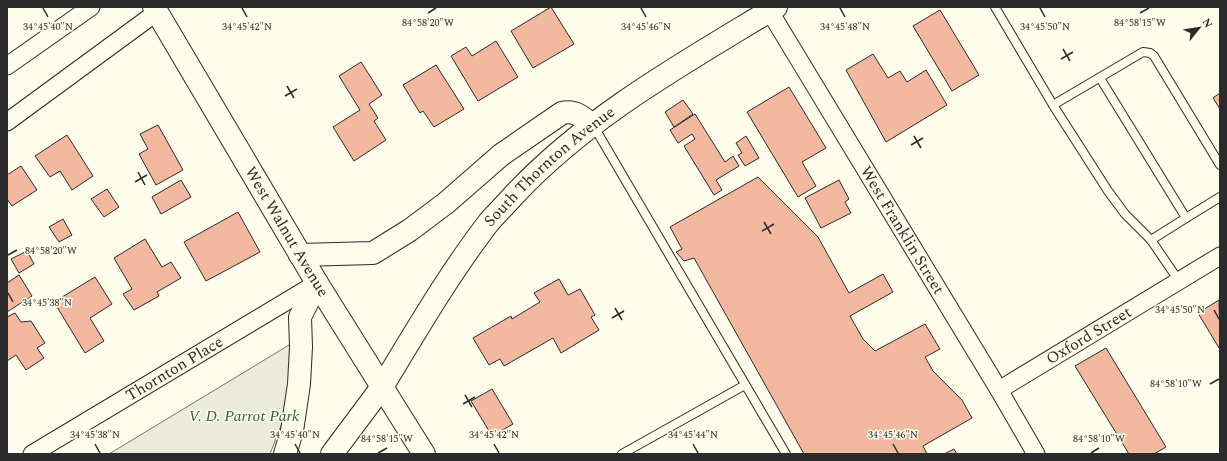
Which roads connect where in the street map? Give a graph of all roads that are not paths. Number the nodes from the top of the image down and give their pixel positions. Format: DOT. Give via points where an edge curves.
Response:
graph roads {
  1 [pos="91,7"];
  2 [pos="995,7"];
  3 [pos="771,8"];
  4 [pos="155,10"];
  5 [pos="7,66"];
  6 [pos="1100,78"];
  7 [pos="1054,105"];
  8 [pos="7,122"];
  9 [pos="592,125"];
  10 [pos="1220,165"];
  11 [pos="1220,197"];
  12 [pos="1186,218"];
  13 [pos="1151,240"];
  14 [pos="300,255"];
  15 [pos="1220,256"];
  16 [pos="1179,281"];
  17 [pos="317,283"];
  18 [pos="745,385"];
  19 [pos="382,387"];
  20 [pos="998,390"];
  21 [pos="32,454"];
  22 [pos="286,454"];
  23 [pos="332,454"];
  24 [pos="424,454"];
  25 [pos="622,454"];
  26 [pos="786,454"];
  27 [pos="1036,454"];
  1 -- 5 [label="street"];
  2 -- 7 [label="lane"];
  3 -- 9 [label="main road, South Thornton Avenue" via="640,90"];
  3 -- 20 [label="street, West Franklin Street"];
  4 -- 8 [label="street"];
  4 -- 14 [label="main road, West Walnut Avenue"];
  6 -- 7 [label="lane"];
  6 -- 10 [label="lane" via="1143,52 1150,53"];
  6 -- 12 [label="lane"];
  7 -- 13 [label="lane" via="1108,191 1125,214"];
  9 -- 14 [label="main road" via="581,115 562,113 501,155 446,204 373,252"];
  9 -- 18 [label="lane"];
  9 -- 19 [label="main road, South Thornton Avenue" via="528,181 490,221 448,279"];
  11 -- 12 [label="lane"];
  12 -- 13 [label="lane"];
  13 -- 16 [label="lane"];
  14 -- 17 [label="main road, West Walnut Avenue"];
  15 -- 16 [label="street, Oxford Street"];
  16 -- 20 [label="street, Oxford Street"];
  17 -- 19 [label="main road, West Walnut Avenue"];
  17 -- 21 [label="street, Thornton Place"];
  17 -- 22 [label="main road" via="300,317 299,384"];
  18 -- 25 [label="lane"];
  18 -- 26 [label="lane"];
  19 -- 23 [label="main road, South Thornton Avenue"];
  19 -- 24 [label="main road, West Walnut Avenue"];
  20 -- 27 [label="street, West Franklin Street"];
}
